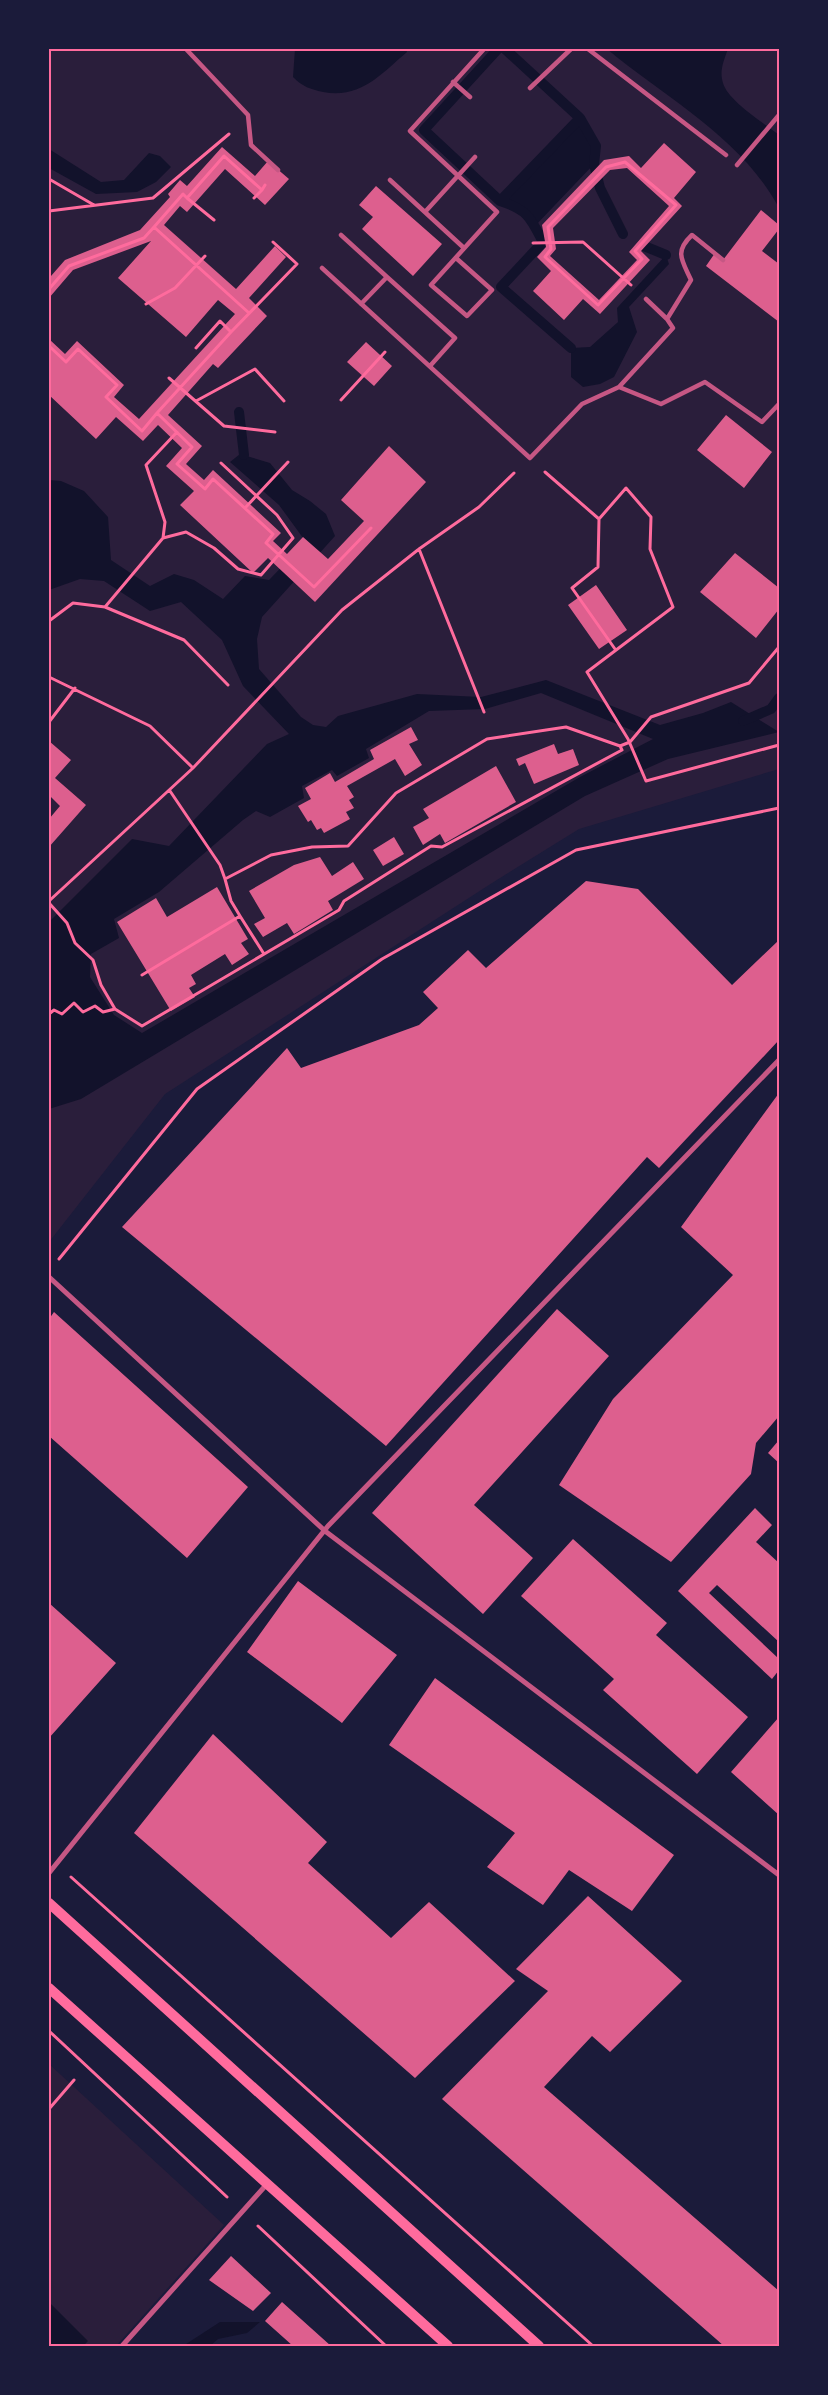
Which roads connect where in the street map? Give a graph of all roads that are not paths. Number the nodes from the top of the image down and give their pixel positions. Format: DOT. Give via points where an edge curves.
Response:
graph roads {
  1 [pos="186,49"];
  2 [pos="484,49"];
  3 [pos="571,49"];
  4 [pos="588,49"];
  5 [pos="453,82"];
  6 [pos="532,86"];
  7 [pos="470,98"];
  8 [pos="778,116"];
  9 [pos="726,154"];
  10 [pos="475,157"];
  11 [pos="739,164"];
  12 [pos="278,170"];
  13 [pos="457,176"];
  14 [pos="390,180"];
  15 [pos="425,212"];
  16 [pos="341,235"];
  17 [pos="464,248"];
  18 [pos="456,258"];
  19 [pos="724,260"];
  20 [pos="322,268"];
  21 [pos="387,277"];
  22 [pos="646,299"];
  23 [pos="361,304"];
  24 [pos="667,319"];
  25 [pos="430,366"];
  26 [pos="619,387"];
  27 [pos="779,404"];
  28 [pos="779,1060"];
  29 [pos="49,1278"];
  30 [pos="325,1531"];
  31 [pos="49,1873"];
  32 [pos="779,1875"];
  33 [pos="49,1903"];
  34 [pos="49,1988"];
  35 [pos="267,2184"];
  36 [pos="122,2346"];
  37 [pos="448,2346"];
  38 [pos="539,2346"];
  1 -- 12 [label="street" via="248,115 251,145"];
  2 -- 5 [label="street"];
  3 -- 6 [label="street"];
  4 -- 9 [label="street"];
  5 -- 7 [label="street"];
  5 -- 13 [label="street" via="410,131"];
  8 -- 11 [label="street"];
  10 -- 13 [label="street"];
  13 -- 15 [label="street"];
  13 -- 17 [label="street" via="497,212"];
  14 -- 15 [label="street"];
  15 -- 17 [label="street"];
  16 -- 21 [label="street"];
  17 -- 18 [label="street"];
  18 -- 18 [label="street" via="492,290 467,316 431,285"];
  19 -- 24 [label="street" via="692,234 682,244 680,257 691,280"];
  20 -- 23 [label="street"];
  21 -- 23 [label="street"];
  21 -- 25 [label="street" via="455,338"];
  22 -- 24 [label="street"];
  23 -- 25 [label="street"];
  24 -- 26 [label="street" via="673,328"];
  25 -- 26 [label="street" via="530,458 582,404"];
  26 -- 27 [label="street" via="661,404 705,382 762,422"];
  28 -- 30 [label="street"];
  29 -- 30 [label="street"];
  30 -- 31 [label="street"];
  30 -- 32 [label="street"];
  33 -- 38 [label="main road"];
  34 -- 35 [label="main road"];
  35 -- 36 [label="street"];
  35 -- 37 [label="main road"];
}
